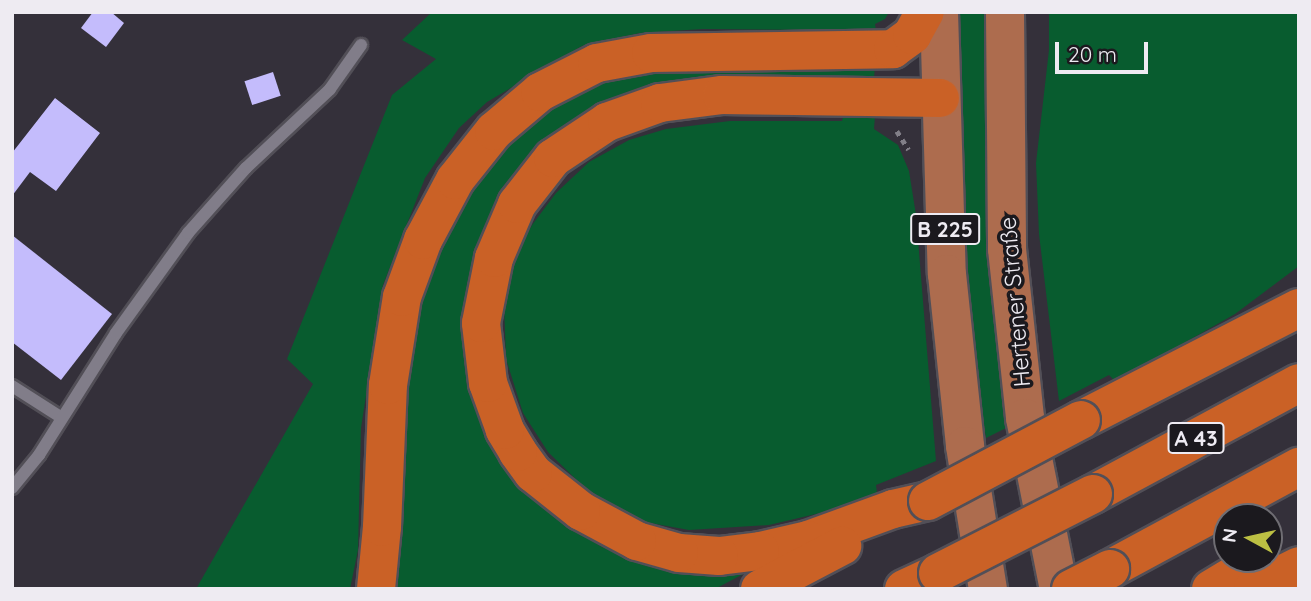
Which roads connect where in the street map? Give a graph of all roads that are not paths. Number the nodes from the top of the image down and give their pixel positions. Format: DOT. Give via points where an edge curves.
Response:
graph roads {
  1 [pos="925,12"];
  2 [pos="939,12"];
  3 [pos="1005,12"];
  4 [pos="361,45"];
  5 [pos="940,98"];
  6 [pos="1299,288"];
  7 [pos="1299,309"];
  8 [pos="1213,352"];
  9 [pos="1299,383"];
  10 [pos="12,386"];
  11 [pos="62,418"];
  12 [pos="1299,467"];
  13 [pos="12,488"];
  14 [pos="928,501"];
  15 [pos="1299,539"];
  16 [pos="1283,548"];
  17 [pos="1299,566"];
  18 [pos="1238,573"];
  19 [pos="921,581"];
  20 [pos="376,589"];
  21 [pos="761,589"];
  22 [pos="988,589"];
  23 [pos="1059,589"];
  24 [pos="1071,589"];
  25 [pos="1211,589"];
  26 [pos="1253,589"];
  1 -- 20 [label="highway" via="912,35 893,49 651,52 597,63 540,92 494,131 455,180 423,240 402,297 388,385"];
  2 -- 5 [label="main road, B 225"];
  3 -- 23 [label="main road, Hertener Straße / B 225" via="1007,249 1026,418"];
  4 -- 11 [label="lane" via="330,89 246,168 188,233"];
  5 -- 14 [label="highway" via="722,95 660,103 607,122 553,158 517,204 494,258 481,323 488,383 517,452 533,473 582,511 637,541 679,553 746,553 808,540"];
  5 -- 22 [label="main road, B 225" via="947,274 965,446"];
  6 -- 8 [label="highway"];
  7 -- 8 [label="highway"];
  8 -- 14 [label="highway, bridge"];
  9 -- 19 [label="highway, A 43, bridge"];
  10 -- 11 [label="lane"];
  11 -- 13 [label="lane"];
  12 -- 24 [label="highway, bridge"];
  14 -- 21 [label="highway"];
  15 -- 16 [label="highway"];
  17 -- 26 [label="highway"];
  18 -- 25 [label="highway"];
}
